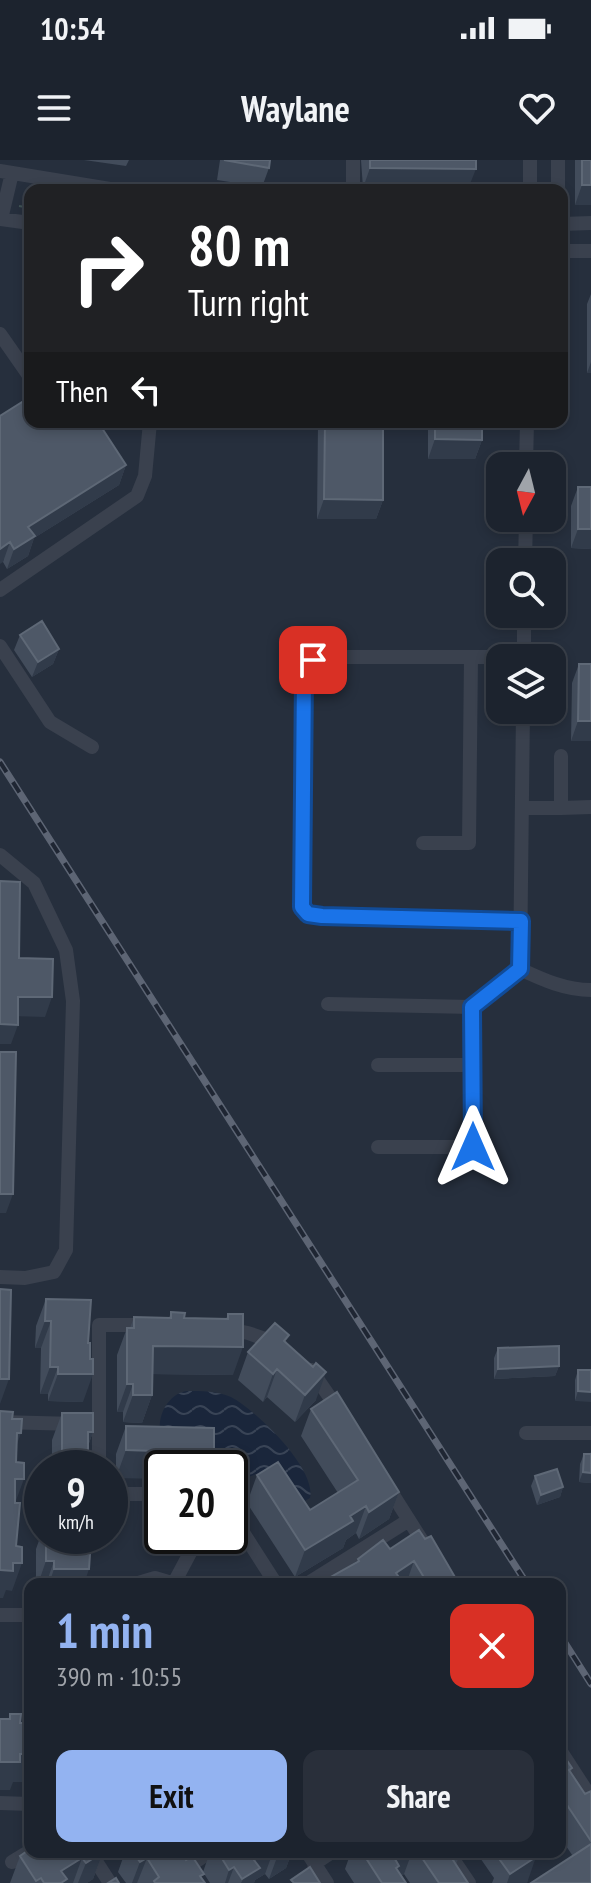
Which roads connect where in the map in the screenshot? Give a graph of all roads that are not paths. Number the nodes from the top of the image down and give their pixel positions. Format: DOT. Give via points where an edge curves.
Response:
graph roads {
  1 [pos="353,160"];
  2 [pos="530,160"];
  3 [pos="558,160"];
  4 [pos="6,172"];
  5 [pos="79,184"];
  6 [pos="353,184"];
  7 [pos="530,184"];
  8 [pos="558,184"];
  9 [pos="1,219"];
  10 [pos="24,222"];
  11 [pos="591,223"];
  12 [pos="568,224"];
  13 [pos="568,251"];
  14 [pos="591,251"];
  15 [pos="0,334"];
  16 [pos="24,368"];
  17 [pos="149,428"];
  18 [pos="527,428"];
  19 [pos="526,452"];
  20 [pos="0,590"];
  21 [pos="0,646"];
  22 [pos="471,657"];
  23 [pos="486,657"];
  24 [pos="523,724"];
  25 [pos="92,747"];
  26 [pos="561,756"];
  27 [pos="591,807"];
  28 [pos="522,808"];
  29 [pos="561,808"];
  30 [pos="423,843"];
  31 [pos="0,855"];
  32 [pos="521,921"];
  33 [pos="520,969"];
  34 [pos="591,990"];
  35 [pos="328,1004"];
  36 [pos="472,1007"];
  37 [pos="378,1065"];
  38 [pos="473,1065"];
  39 [pos="378,1147"];
  40 [pos="0,1277"];
  41 [pos="162,1325"];
  42 [pos="209,1327"];
  43 [pos="0,1422"];
  44 [pos="100,1425"];
  45 [pos="349,1426"];
  46 [pos="526,1433"];
  47 [pos="591,1433"];
  48 [pos="99,1450"];
  49 [pos="383,1480"];
  50 [pos="409,1520"];
  51 [pos="248,1540"];
  52 [pos="190,1554"];
  53 [pos="434,1558"];
  54 [pos="177,1578"];
  55 [pos="272,1578"];
  56 [pos="317,1578"];
  57 [pos="0,1615"];
  58 [pos="24,1615"];
  59 [pos="566,1759"];
  60 [pos="591,1798"];
  61 [pos="0,1803"];
  62 [pos="24,1804"];
  63 [pos="24,1855"];
  64 [pos="94,1858"];
  65 [pos="180,1858"];
  66 [pos="201,1858"];
  67 [pos="310,1858"];
  68 [pos="452,1858"];
  69 [pos="12,1862"];
  70 [pos="186,1868"];
  71 [pos="110,1883"];
  72 [pos="196,1883"];
  73 [pos="327,1883"];
  74 [pos="469,1883"];
  1 -- 6 [label="street"];
  2 -- 7 [label="street"];
  3 -- 8 [label="street"];
  4 -- 5 [label="street"];
  4 -- 9 [label="street"];
  9 -- 10 [label="street"];
  11 -- 12 [label="street"];
  13 -- 14 [label="street"];
  15 -- 16 [label="street"];
  17 -- 20 [label="street" via="145,476 137,496"];
  18 -- 19 [label="street"];
  21 -- 25 [label="street" via="50,722"];
  22 -- 23 [label="street"];
  22 -- 30 [label="street" via="469,843"];
  22 -- 32 [label="street" via="313,660 304,674 302,907 322,916"];
  24 -- 28 [label="street"];
  26 -- 29 [label="street"];
  27 -- 29 [label="street"];
  28 -- 29 [label="street"];
  28 -- 32 [label="street"];
  31 -- 40 [label="street" via="34,883 66,950 73,1001 66,1250 54,1272"];
  32 -- 33 [label="street"];
  33 -- 34 [label="street" via="545,981"];
  33 -- 36 [label="street"];
  35 -- 36 [label="street"];
  36 -- 38 [label="street"];
  37 -- 38 [label="street"];
  38 -- 39 [label="street" via="473,1147"];
  41 -- 44 [label="street" via="99,1325"];
  42 -- 45 [label="street" via="270,1339 299,1357"];
  43 -- 44 [label="street"];
  44 -- 48 [label="street"];
  46 -- 47 [label="street"];
  49 -- 50 [label="street"];
  50 -- 53 [label="street"];
  50 -- 56 [label="street"];
  51 -- 55 [label="street"];
  52 -- 54 [label="street"];
  57 -- 58 [label="street"];
  59 -- 60 [label="street"];
  61 -- 62 [label="street"];
  63 -- 69 [label="street"];
  64 -- 71 [label="street"];
  65 -- 70 [label="street"];
  66 -- 70 [label="street"];
  67 -- 73 [label="street"];
  68 -- 74 [label="street"];
  70 -- 72 [label="street"];
}
